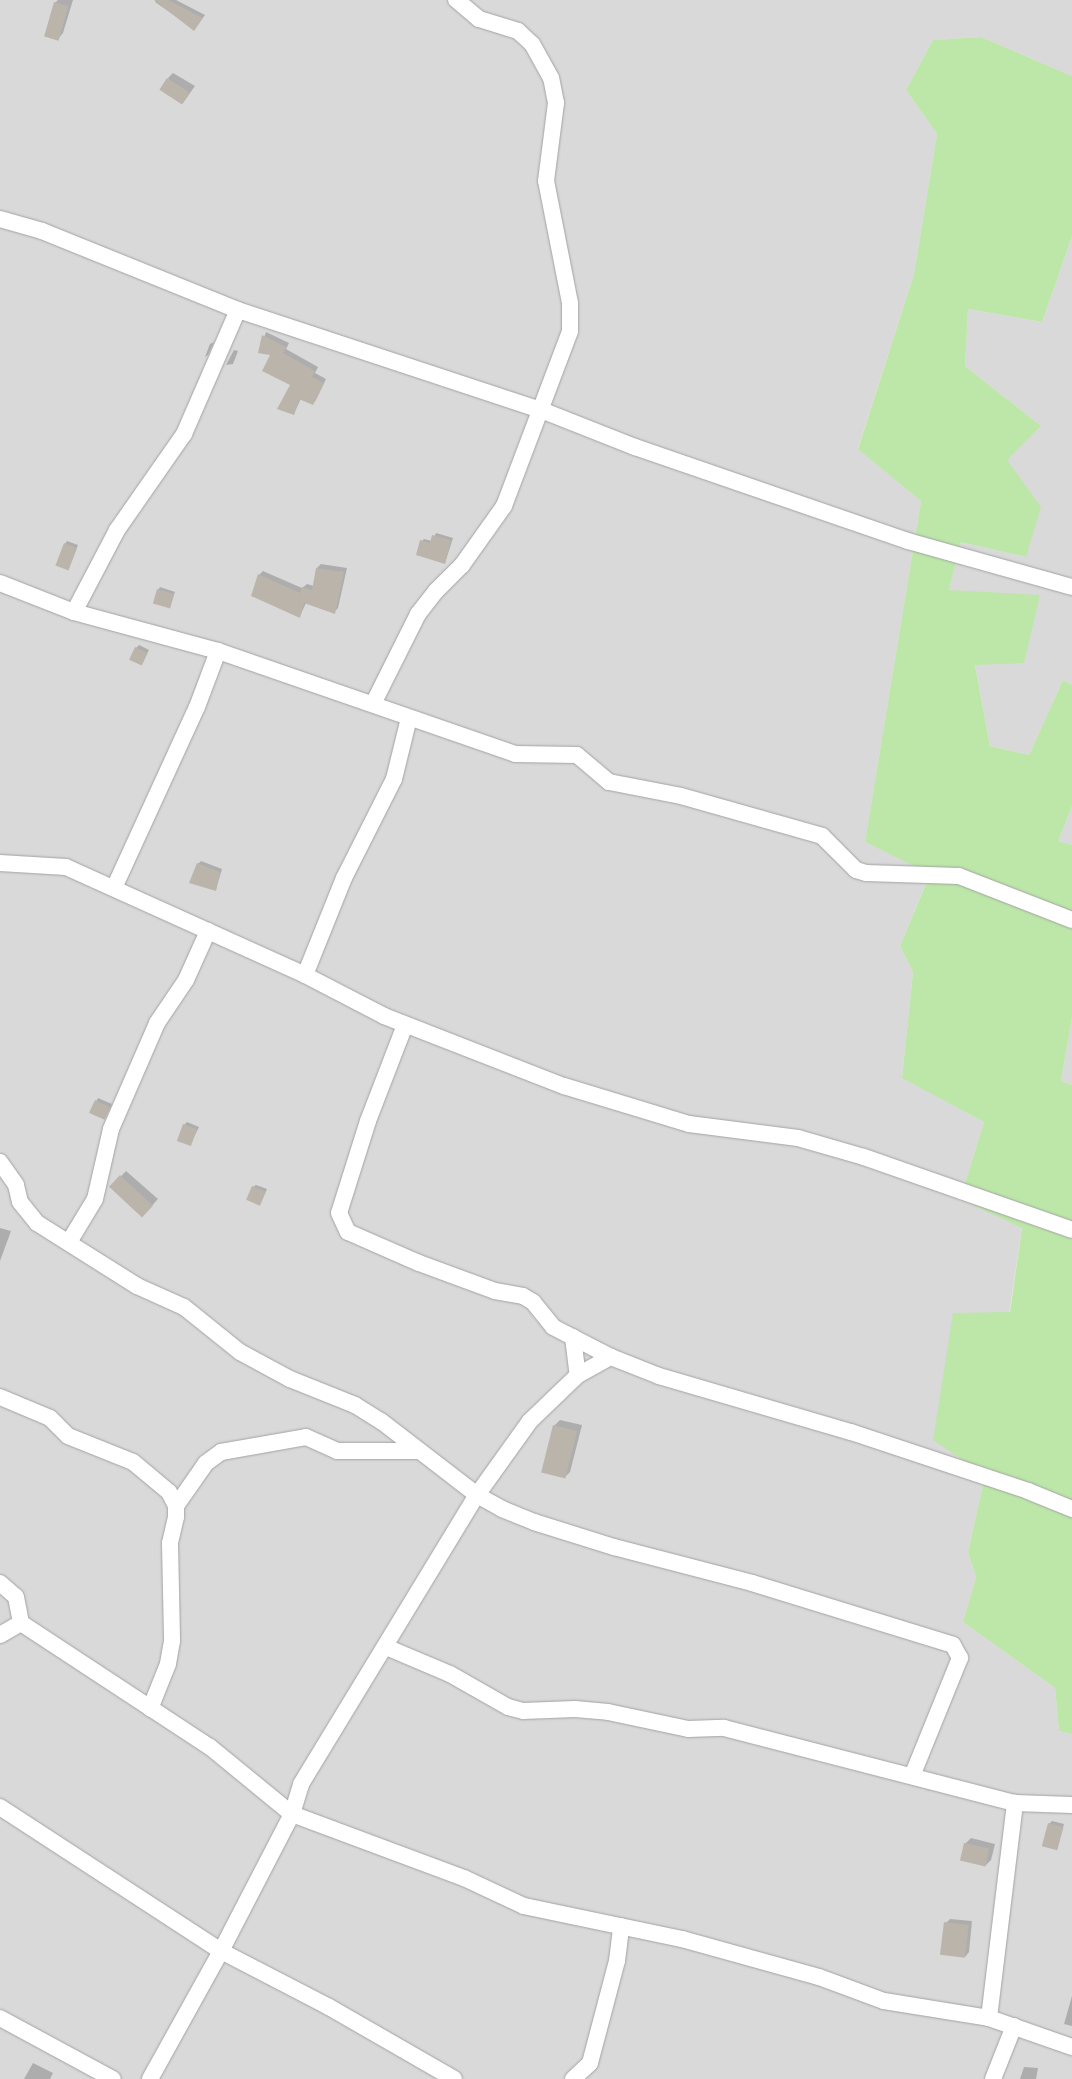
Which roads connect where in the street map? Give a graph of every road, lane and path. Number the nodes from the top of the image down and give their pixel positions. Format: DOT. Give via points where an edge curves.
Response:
graph roads {
  1 [pos="456,0"];
  2 [pos="0,219"];
  3 [pos="238,310"];
  4 [pos="541,410"];
  5 [pos="0,583"];
  6 [pos="1072,587"];
  7 [pos="74,612"];
  8 [pos="218,651"];
  9 [pos="373,704"];
  10 [pos="409,718"];
  11 [pos="0,863"];
  12 [pos="114,888"];
  13 [pos="1072,920"];
  14 [pos="208,931"];
  15 [pos="305,975"];
  16 [pos="405,1025"];
  17 [pos="0,1162"];
  18 [pos="1072,1230"];
  19 [pos="69,1242"];
  20 [pos="573,1337"];
  21 [pos="611,1357"];
  22 [pos="578,1375"];
  23 [pos="0,1397"];
  24 [pos="419,1451"];
  25 [pos="477,1495"];
  26 [pos="176,1506"];
  27 [pos="1072,1509"];
  28 [pos="0,1583"];
  29 [pos="21,1623"];
  30 [pos="0,1635"];
  31 [pos="386,1647"];
  32 [pos="150,1709"];
  33 [pos="912,1776"];
  34 [pos="1015,1802"];
  35 [pos="1072,1805"];
  36 [pos="0,1807"];
  37 [pos="292,1814"];
  38 [pos="621,1926"];
  39 [pos="221,1952"];
  40 [pos="0,2018"];
  41 [pos="989,2018"];
  42 [pos="1014,2026"];
  43 [pos="1072,2047"];
  44 [pos="113,2079"];
  45 [pos="150,2079"];
  46 [pos="454,2079"];
  47 [pos="573,2079"];
  48 [pos="993,2079"];
  1 -- 4 [label="street" via="479,19 518,31 532,44 551,78 556,103 546,181 570,303 570,331"];
  2 -- 3 [label="street" via="42,231"];
  3 -- 4 [label="street"];
  3 -- 7 [label="street" via="184,434 117,530"];
  4 -- 6 [label="street" via="635,447 908,541"];
  4 -- 9 [label="street" via="504,506 462,565 418,614"];
  5 -- 7 [label="street"];
  7 -- 8 [label="street"];
  8 -- 9 [label="street"];
  8 -- 12 [label="street" via="197,707"];
  9 -- 10 [label="street"];
  10 -- 13 [label="street" via="515,754 577,755 609,782 681,796 822,836 856,870 959,876"];
  10 -- 15 [label="street" via="394,779 344,878"];
  11 -- 12 [label="street" via="66,867"];
  12 -- 14 [label="street"];
  14 -- 15 [label="street"];
  14 -- 19 [label="street" via="186,980 157,1023 112,1129 95,1200"];
  15 -- 16 [label="street"];
  16 -- 18 [label="street" via="582,1091 689,1124 798,1138 864,1157"];
  16 -- 20 [label="street" via="353,1167 339,1213 342,1224 348,1232 419,1263 495,1290 523,1296 533,1302 553,1327"];
  17 -- 19 [label="street" via="16,1184 20,1202 37,1223"];
  19 -- 24 [label="street" via="137,1286 184,1307 240,1352 290,1380 354,1405"];
  20 -- 21 [label="street"];
  20 -- 22 [label="street"];
  21 -- 22 [label="street"];
  21 -- 27 [label="street" via="659,1376 851,1432 1028,1491"];
  22 -- 25 [label="street" via="530,1421"];
  23 -- 26 [label="street" via="50,1418 68,1436 132,1462 159,1482"];
  24 -- 25 [label="street"];
  24 -- 26 [label="street" via="336,1450 306,1437 221,1452 206,1463"];
  25 -- 31 [label="street"];
  25 -- 33 [label="street" via="534,1522 752,1583 953,1645 960,1658"];
  26 -- 32 [label="street" via="170,1543 172,1641 168,1664"];
  28 -- 29 [label="street" via="16,1597"];
  29 -- 30 [label="street"];
  29 -- 32 [label="street"];
  31 -- 33 [label="street" via="450,1674 508,1707 523,1711 575,1709 635,1717 688,1729 724,1728"];
  31 -- 37 [label="street" via="305,1777 294,1800"];
  32 -- 37 [label="street" via="210,1746"];
  33 -- 34 [label="street"];
  34 -- 35 [label="street"];
  34 -- 41 [label="street"];
  36 -- 39 [label="street"];
  37 -- 38 [label="street" via="464,1878 524,1906 579,1920"];
  37 -- 39 [label="street"];
  38 -- 41 [label="street" via="819,1977 884,2001"];
  38 -- 47 [label="street" via="617,1961 590,2063"];
  39 -- 45 [label="street"];
  39 -- 46 [label="street" via="329,2008"];
  40 -- 44 [label="street"];
  41 -- 42 [label="street"];
  42 -- 43 [label="street"];
  42 -- 48 [label="street"];
}
